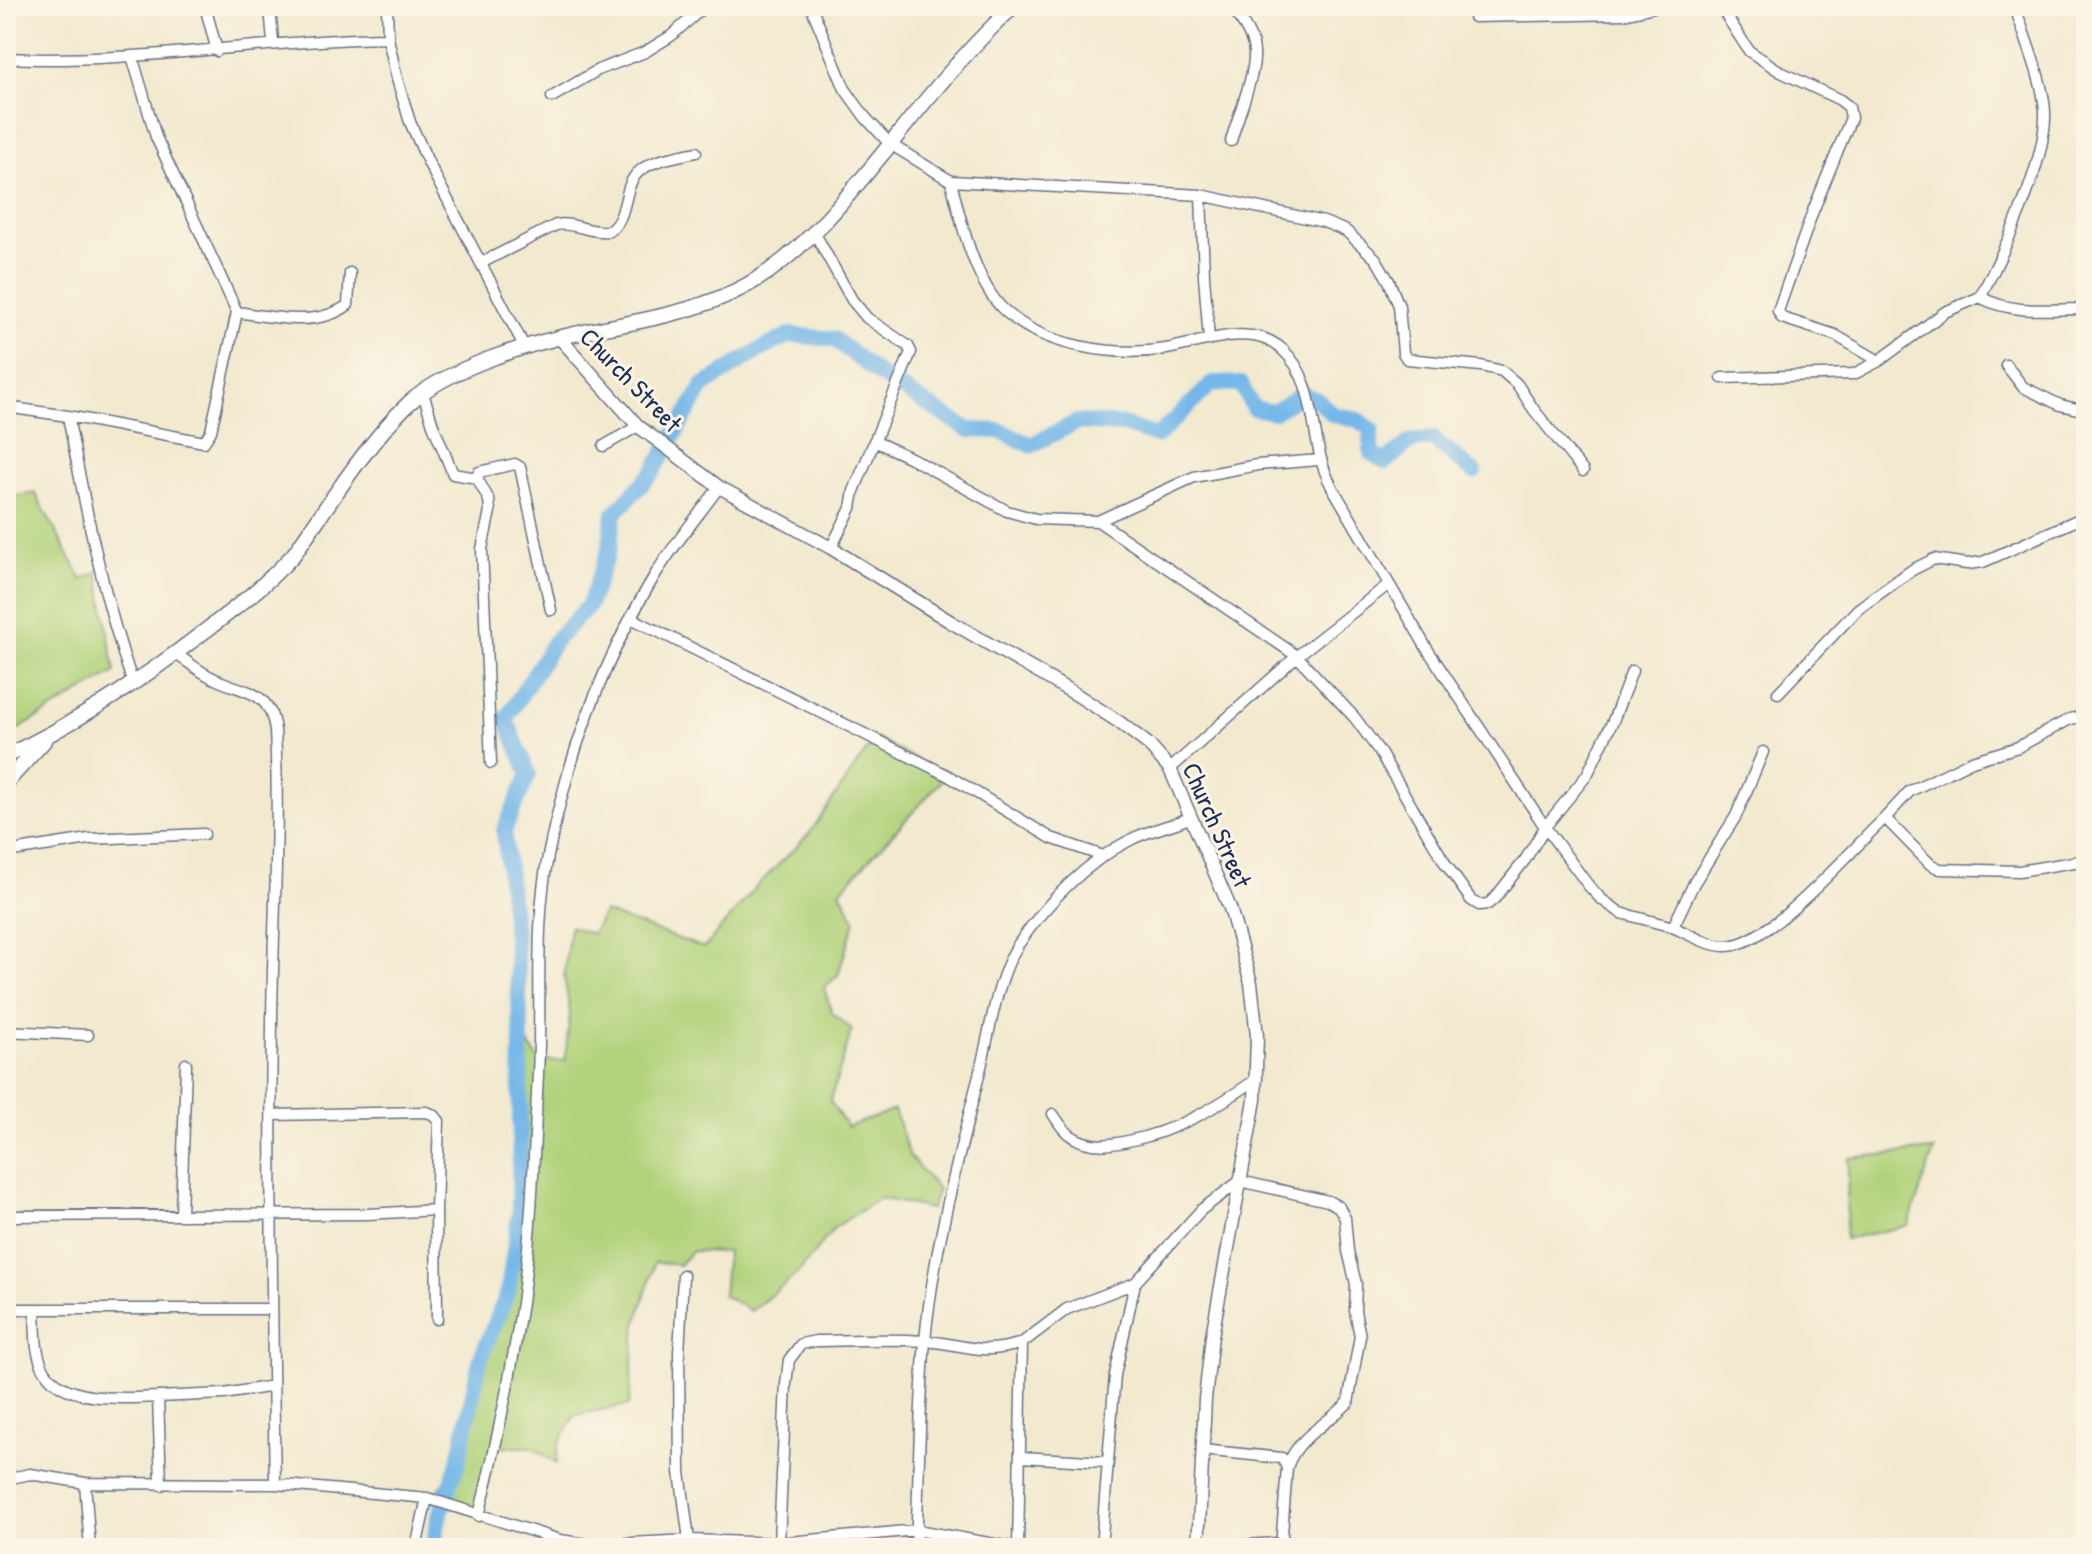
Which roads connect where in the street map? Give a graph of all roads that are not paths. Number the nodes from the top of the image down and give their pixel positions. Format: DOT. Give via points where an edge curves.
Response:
graph roads {
  1 [pos="205,6"];
  2 [pos="270,6"];
  3 [pos="387,6"];
  4 [pos="705,6"];
  5 [pos="811,6"];
  6 [pos="1014,6"];
  7 [pos="1231,6"];
  8 [pos="1658,6"];
  9 [pos="1720,6"];
  10 [pos="2015,6"];
  11 [pos="1623,10"];
  12 [pos="1474,17"];
  13 [pos="388,38"];
  14 [pos="273,43"];
  15 [pos="217,51"];
  16 [pos="132,56"];
  17 [pos="6,58"];
  18 [pos="552,97"];
  19 [pos="1231,141"];
  20 [pos="890,144"];
  21 [pos="696,152"];
  22 [pos="951,181"];
  23 [pos="1201,195"];
  24 [pos="814,232"];
  25 [pos="481,263"];
  26 [pos="350,273"];
  27 [pos="1980,297"];
  28 [pos="2086,309"];
  29 [pos="237,312"];
  30 [pos="559,337"];
  31 [pos="1209,340"];
  32 [pos="524,346"];
  33 [pos="1879,361"];
  34 [pos="2006,365"];
  35 [pos="1722,378"];
  36 [pos="423,393"];
  37 [pos="6,407"];
  38 [pos="2086,411"];
  39 [pos="68,416"];
  40 [pos="638,426"];
  41 [pos="874,441"];
  42 [pos="604,446"];
  43 [pos="1319,460"];
  44 [pos="1583,471"];
  45 [pos="477,478"];
  46 [pos="719,487"];
  47 [pos="2086,516"];
  48 [pos="1098,521"];
  49 [pos="831,548"];
  50 [pos="1389,584"];
  51 [pos="551,610"];
  52 [pos="631,618"];
  53 [pos="176,654"];
  54 [pos="1297,656"];
  55 [pos="1632,671"];
  56 [pos="133,684"];
  57 [pos="1778,693"];
  58 [pos="2086,716"];
  59 [pos="50,735"];
  60 [pos="1763,752"];
  61 [pos="6,756"];
  62 [pos="491,763"];
  63 [pos="1170,769"];
  64 [pos="6,783"];
  65 [pos="1189,818"];
  66 [pos="1885,818"];
  67 [pos="1545,827"];
  68 [pos="204,834"];
  69 [pos="6,852"];
  70 [pos="1103,856"];
  71 [pos="2086,860"];
  72 [pos="1673,927"];
  73 [pos="6,1031"];
  74 [pos="88,1035"];
  75 [pos="186,1064"];
  76 [pos="1257,1079"];
  77 [pos="1053,1114"];
  78 [pos="272,1115"];
  79 [pos="1240,1181"];
  80 [pos="436,1210"];
  81 [pos="273,1213"];
  82 [pos="181,1214"];
  83 [pos="6,1216"];
  84 [pos="683,1275"];
  85 [pos="1135,1283"];
  86 [pos="6,1309"];
  87 [pos="35,1309"];
  88 [pos="271,1309"];
  89 [pos="437,1319"];
  90 [pos="925,1341"];
  91 [pos="1022,1343"];
  92 [pos="273,1386"];
  93 [pos="158,1397"];
  94 [pos="1202,1450"];
  95 [pos="1021,1457"];
  96 [pos="1106,1462"];
  97 [pos="1287,1467"];
  98 [pos="6,1479"];
  99 [pos="85,1483"];
  100 [pos="275,1484"];
  101 [pos="161,1485"];
  102 [pos="430,1499"];
  103 [pos="479,1516"];
  104 [pos="917,1530"];
  105 [pos="689,1540"];
  106 [pos="779,1543"];
  107 [pos="1281,1545"];
  108 [pos="90,1548"];
  109 [pos="416,1548"];
  110 [pos="916,1548"];
  111 [pos="1017,1548"];
  112 [pos="1101,1548"];
  113 [pos="1198,1548"];
  114 [pos="1213,1548"];
  115 [pos="1344,1548"];
  1 -- 15 [label="street"];
  2 -- 14 [label="street"];
  3 -- 13 [label="street"];
  4 -- 18 [label="street" via="645,52 598,70"];
  5 -- 20 [label="street" via="845,89"];
  6 -- 20 [label="highway"];
  7 -- 19 [label="street" via="1254,50"];
  8 -- 11 [label="street"];
  9 -- 33 [label="street" via="1749,51 1849,107 1851,118 1778,311 1782,318 1835,335"];
  10 -- 27 [label="street" via="2042,89 2043,139 2006,244"];
  11 -- 12 [label="street"];
  13 -- 14 [label="street"];
  13 -- 25 [label="street" via="410,122"];
  14 -- 15 [label="street"];
  15 -- 16 [label="street"];
  16 -- 17 [label="street"];
  16 -- 29 [label="street" via="156,137"];
  20 -- 22 [label="street"];
  20 -- 24 [label="highway"];
  21 -- 25 [label="street" via="641,169 619,222 609,231 556,225"];
  22 -- 23 [label="street"];
  22 -- 31 [label="street" via="984,278 1003,309 1021,323 1054,338 1122,351"];
  23 -- 31 [label="street"];
  23 -- 44 [label="street" via="1346,231 1376,259 1389,281 1399,306 1407,359 1502,371"];
  24 -- 30 [label="highway" via="768,272 719,298 652,320"];
  24 -- 41 [label="street" via="852,300 911,352"];
  25 -- 32 [label="street"];
  26 -- 29 [label="street" via="348,305 340,311 316,319"];
  27 -- 28 [label="street" via="2016,310"];
  27 -- 33 [label="street" via="1945,312"];
  29 -- 39 [label="street" via="211,431 204,442"];
  30 -- 32 [label="highway"];
  30 -- 40 [label="main road, Church Street"];
  31 -- 43 [label="street" via="1248,335 1282,348 1304,379"];
  32 -- 36 [label="highway"];
  33 -- 35 [label="street" via="1846,376"];
  34 -- 38 [label="street" via="2023,387"];
  36 -- 45 [label="street" via="453,474"];
  36 -- 53 [label="highway" via="385,429 280,570"];
  37 -- 39 [label="street"];
  39 -- 56 [label="street" via="113,626"];
  40 -- 42 [label="street"];
  40 -- 46 [label="main road, Church Street"];
  41 -- 48 [label="street" via="1007,511 1036,519"];
  41 -- 49 [label="street"];
  43 -- 48 [label="street" via="1194,477"];
  43 -- 50 [label="street"];
  45 -- 51 [label="street" via="479,472 520,467"];
  45 -- 62 [label="street" via="490,511 482,549"];
  46 -- 49 [label="main road, Church Street"];
  46 -- 52 [label="street"];
  47 -- 57 [label="street" via="1983,562 1934,559 1912,570 1858,609"];
  48 -- 54 [label="street"];
  49 -- 63 [label="main road, Church Street" via="1109,715 1148,744"];
  50 -- 54 [label="street"];
  50 -- 67 [label="street"];
  52 -- 70 [label="street" via="947,775 1051,838"];
  52 -- 103 [label="street" via="591,701 548,857 522,1300"];
  53 -- 56 [label="highway"];
  53 -- 78 [label="street" via="207,676 256,693 273,715 277,873"];
  54 -- 63 [label="street"];
  54 -- 67 [label="street" via="1379,751 1471,900 1479,905 1495,898"];
  55 -- 67 [label="street" via="1593,765"];
  56 -- 59 [label="highway"];
  58 -- 66 [label="street" via="1910,791"];
  59 -- 61 [label="highway"];
  59 -- 64 [label="highway"];
  60 -- 72 [label="street" via="1736,816"];
  63 -- 65 [label="main road, Church Street"];
  65 -- 70 [label="street"];
  65 -- 76 [label="main road, Church Street" via="1230,908 1251,983"];
  66 -- 71 [label="street" via="1940,869 2019,871"];
  66 -- 72 [label="street" via="1796,907 1757,935 1725,947"];
  67 -- 72 [label="street" via="1601,899 1621,913"];
  68 -- 69 [label="street" via="89,839"];
  70 -- 90 [label="street" via="1040,916 1005,973 935,1268"];
  73 -- 74 [label="street"];
  75 -- 82 [label="street"];
  76 -- 77 [label="street" via="1171,1130 1105,1145 1073,1137"];
  76 -- 79 [label="main road, Church Street"];
  78 -- 80 [label="street" via="434,1115 439,1121"];
  78 -- 81 [label="street"];
  79 -- 85 [label="street" via="1201,1210"];
  79 -- 94 [label="main road, Church Street" via="1212,1336"];
  79 -- 97 [label="street" via="1339,1207 1356,1284 1360,1336 1348,1403 1300,1444"];
  80 -- 81 [label="street"];
  80 -- 89 [label="street"];
  81 -- 82 [label="street"];
  81 -- 88 [label="street"];
  82 -- 83 [label="street"];
  84 -- 105 [label="street" via="680,1472"];
  85 -- 91 [label="street" via="1067,1309"];
  85 -- 96 [label="street" via="1115,1375"];
  86 -- 87 [label="street"];
  87 -- 88 [label="street"];
  87 -- 93 [label="street" via="44,1370 67,1390"];
  88 -- 92 [label="street"];
  90 -- 91 [label="street" via="978,1351"];
  90 -- 104 [label="street"];
  90 -- 106 [label="street" via="816,1341 794,1351 786,1384"];
  91 -- 95 [label="street"];
  92 -- 93 [label="street"];
  92 -- 100 [label="street"];
  93 -- 101 [label="street"];
  94 -- 97 [label="street" via="1282,1458"];
  94 -- 113 [label="main road, Church Street"];
  95 -- 96 [label="street"];
  95 -- 111 [label="street"];
  96 -- 112 [label="street"];
  97 -- 107 [label="street"];
  98 -- 99 [label="street" via="30,1474"];
  99 -- 101 [label="street"];
  99 -- 108 [label="street"];
  100 -- 101 [label="street"];
  100 -- 102 [label="street"];
  102 -- 103 [label="street"];
  102 -- 109 [label="street"];
  103 -- 105 [label="street" via="593,1545"];
  104 -- 106 [label="street"];
  104 -- 110 [label="street"];
  104 -- 111 [label="street"];
  105 -- 106 [label="street"];
  107 -- 114 [label="street"];
  107 -- 115 [label="street"];
}
